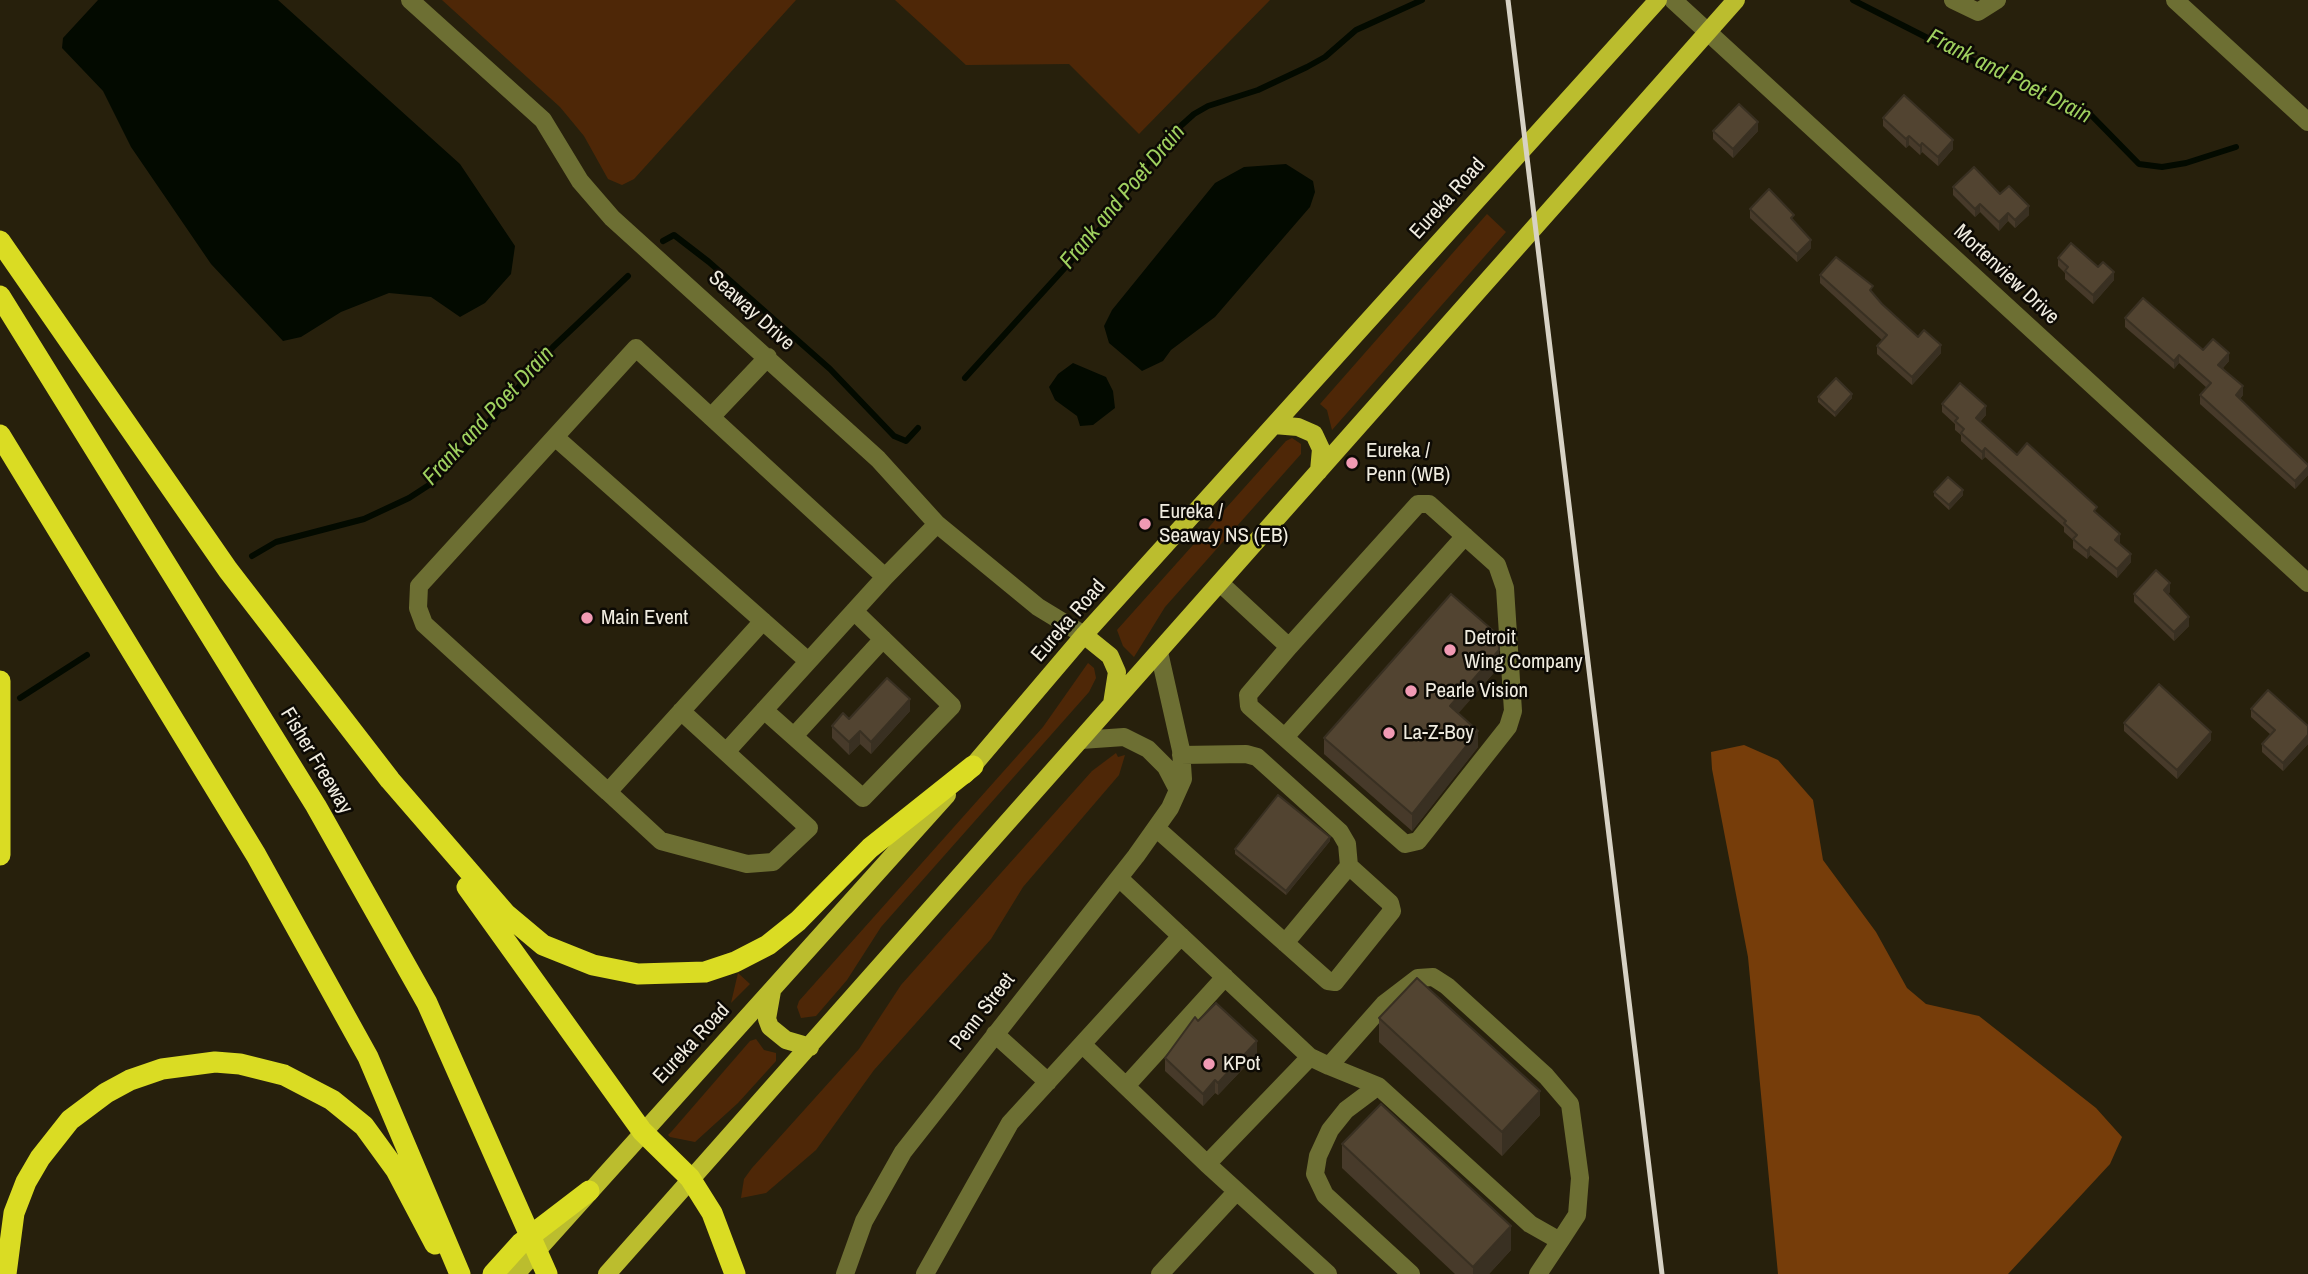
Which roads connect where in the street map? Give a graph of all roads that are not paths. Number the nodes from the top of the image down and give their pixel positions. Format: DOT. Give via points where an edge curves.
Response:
graph roads {
  1 [pos="410,0"];
  2 [pos="1658,0"];
  3 [pos="1673,0"];
  4 [pos="1736,0"];
  5 [pos="1953,0"];
  6 [pos="1997,0"];
  7 [pos="2175,0"];
  8 [pos="1707,31"];
  9 [pos="2308,122"];
  10 [pos="0,241"];
  11 [pos="0,296"];
  12 [pos="768,357"];
  13 [pos="711,417"];
  14 [pos="1274,425"];
  15 [pos="0,435"];
  16 [pos="555,437"];
  17 [pos="1320,471"];
  18 [pos="937,524"];
  19 [pos="1465,536"];
  20 [pos="885,577"];
  21 [pos="1220,583"];
  22 [pos="2308,583"];
  23 [pos="854,611"];
  24 [pos="763,621"];
  25 [pos="1084,635"];
  26 [pos="883,639"];
  27 [pos="1289,647"];
  28 [pos="1159,652"];
  29 [pos="808,661"];
  30 [pos="0,681"];
  31 [pos="1112,704"];
  32 [pos="764,710"];
  33 [pos="681,711"];
  34 [pos="794,736"];
  35 [pos="1285,737"];
  36 [pos="1081,740"];
  37 [pos="726,752"];
  38 [pos="1181,755"];
  39 [pos="973,766"];
  40 [pos="390,780"];
  41 [pos="1178,790"];
  42 [pos="608,792"];
  43 [pos="1156,828"];
  44 [pos="0,855"];
  45 [pos="1349,866"];
  46 [pos="1119,878"];
  47 [pos="1181,936"];
  48 [pos="1285,943"];
  49 [pos="1225,977"];
  50 [pos="772,991"];
  51 [pos="995,1034"];
  52 [pos="1083,1045"];
  53 [pos="810,1047"];
  54 [pos="1310,1057"];
  55 [pos="1328,1066"];
  56 [pos="1048,1082"];
  57 [pos="1378,1086"];
  58 [pos="1126,1087"];
  59 [pos="642,1131"];
  60 [pos="1206,1164"];
  61 [pos="690,1178"];
  62 [pos="589,1191"];
  63 [pos="1237,1191"];
  64 [pos="1560,1241"];
  65 [pos="457,1266"];
  66 [pos="6,1274"];
  67 [pos="493,1274"];
  68 [pos="516,1274"];
  69 [pos="547,1274"];
  70 [pos="607,1274"];
  71 [pos="734,1274"];
  72 [pos="845,1274"];
  73 [pos="925,1274"];
  74 [pos="1160,1274"];
  75 [pos="1328,1274"];
  76 [pos="1411,1274"];
  77 [pos="1538,1274"];
  1 -- 12 [label="street, Seaway Drive" via="544,120 600,206"];
  2 -- 14 [label="main road, Eureka Road"];
  3 -- 8 [label="street, Mortenview Drive"];
  4 -- 8 [label="main road"];
  5 -- 6 [label="street" via="1978,12"];
  7 -- 9 [label="street"];
  8 -- 17 [label="main road"];
  8 -- 22 [label="street, Mortenview Drive"];
  10 -- 40 [label="highway" via="228,570"];
  11 -- 69 [label="highway, Fisher Freeway" via="316,807 427,1003"];
  12 -- 13 [label="street"];
  12 -- 18 [label="street, Seaway Drive" via="895,475"];
  13 -- 16 [label="street" via="636,348"];
  13 -- 20 [label="street"];
  14 -- 17 [label="main road" via="1314,434 1321,449"];
  14 -- 25 [label="main road, Eureka Road"];
  15 -- 65 [label="highway" via="256,855 368,1057"];
  16 -- 24 [label="street"];
  16 -- 42 [label="street" via="419,586 418,608 424,624"];
  17 -- 21 [label="main road"];
  18 -- 20 [label="street"];
  18 -- 25 [label="street, Seaway Drive" via="1038,607"];
  19 -- 27 [label="street" via="1429,504 1418,504"];
  19 -- 35 [label="street"];
  19 -- 35 [label="street" via="1497,565 1505,588 1513,711 1508,727 1418,841 1405,844"];
  20 -- 23 [label="street"];
  21 -- 27 [label="street"];
  21 -- 28 [label="main road"];
  23 -- 26 [label="street"];
  23 -- 29 [label="street"];
  24 -- 29 [label="street"];
  24 -- 33 [label="street"];
  25 -- 31 [label="main road" via="1110,656 1116,672"];
  25 -- 39 [label="main road, Eureka Road"];
  26 -- 34 [label="street"];
  26 -- 34 [label="street" via="952,706 863,798"];
  27 -- 35 [label="street" via="1248,695 1250,706"];
  28 -- 31 [label="main road"];
  28 -- 38 [label="street, Penn Street"];
  29 -- 32 [label="street"];
  30 -- 44 [label="highway"];
  31 -- 36 [label="main road"];
  32 -- 34 [label="street"];
  32 -- 37 [label="street"];
  33 -- 37 [label="street"];
  33 -- 42 [label="street"];
  36 -- 41 [label="street" via="1124,737 1148,749 1166,767"];
  36 -- 53 [label="main road"];
  37 -- 42 [label="street" via="808,828 773,862 747,864 661,841"];
  38 -- 41 [label="street, Penn Street" via="1183,779"];
  38 -- 45 [label="street" via="1257,757 1340,832 1347,844"];
  39 -- 40 [label="highway" via="870,848 768,945 705,972 677,975 618,972 543,945 506,914"];
  39 -- 50 [label="main road, Eureka Road"];
  40 -- 59 [label="highway"];
  41 -- 43 [label="street, Penn Street"];
  43 -- 46 [label="street, Penn Street"];
  43 -- 48 [label="street"];
  45 -- 48 [label="street"];
  45 -- 48 [label="street" via="1390,903 1392,911 1335,982 1328,981"];
  46 -- 47 [label="street"];
  46 -- 51 [label="street, Penn Street"];
  47 -- 49 [label="street"];
  47 -- 52 [label="street"];
  49 -- 54 [label="street"];
  49 -- 58 [label="street"];
  50 -- 53 [label="main road" via="770,1027 786,1040"];
  50 -- 59 [label="main road, Eureka Road"];
  51 -- 56 [label="street"];
  51 -- 72 [label="street, Penn Street" via="886,1178"];
  52 -- 56 [label="street"];
  52 -- 58 [label="street"];
  53 -- 61 [label="main road"];
  54 -- 55 [label="street"];
  54 -- 60 [label="street"];
  55 -- 57 [label="street"];
  55 -- 64 [label="street" via="1384,1004 1418,978 1433,977 1447,986 1546,1076 1570,1104 1580,1178 1577,1215"];
  56 -- 73 [label="street" via="1010,1123"];
  57 -- 64 [label="street" via="1530,1224"];
  57 -- 76 [label="street" via="1346,1110 1330,1130 1315,1174 1325,1195"];
  58 -- 60 [label="street"];
  59 -- 61 [label="highway"];
  59 -- 62 [label="main road, Eureka Road"];
  60 -- 63 [label="street"];
  61 -- 70 [label="main road"];
  61 -- 71 [label="highway" via="712,1213"];
  62 -- 67 [label="highway" via="521,1243"];
  62 -- 68 [label="main road, Eureka Road"];
  63 -- 74 [label="street"];
  63 -- 75 [label="street"];
  64 -- 77 [label="street"];
  65 -- 66 [label="highway" via="434,1244 396,1170 354,1117 284,1075 215,1062 162,1069 130,1080 70,1121 26,1182 14,1213"];
}
